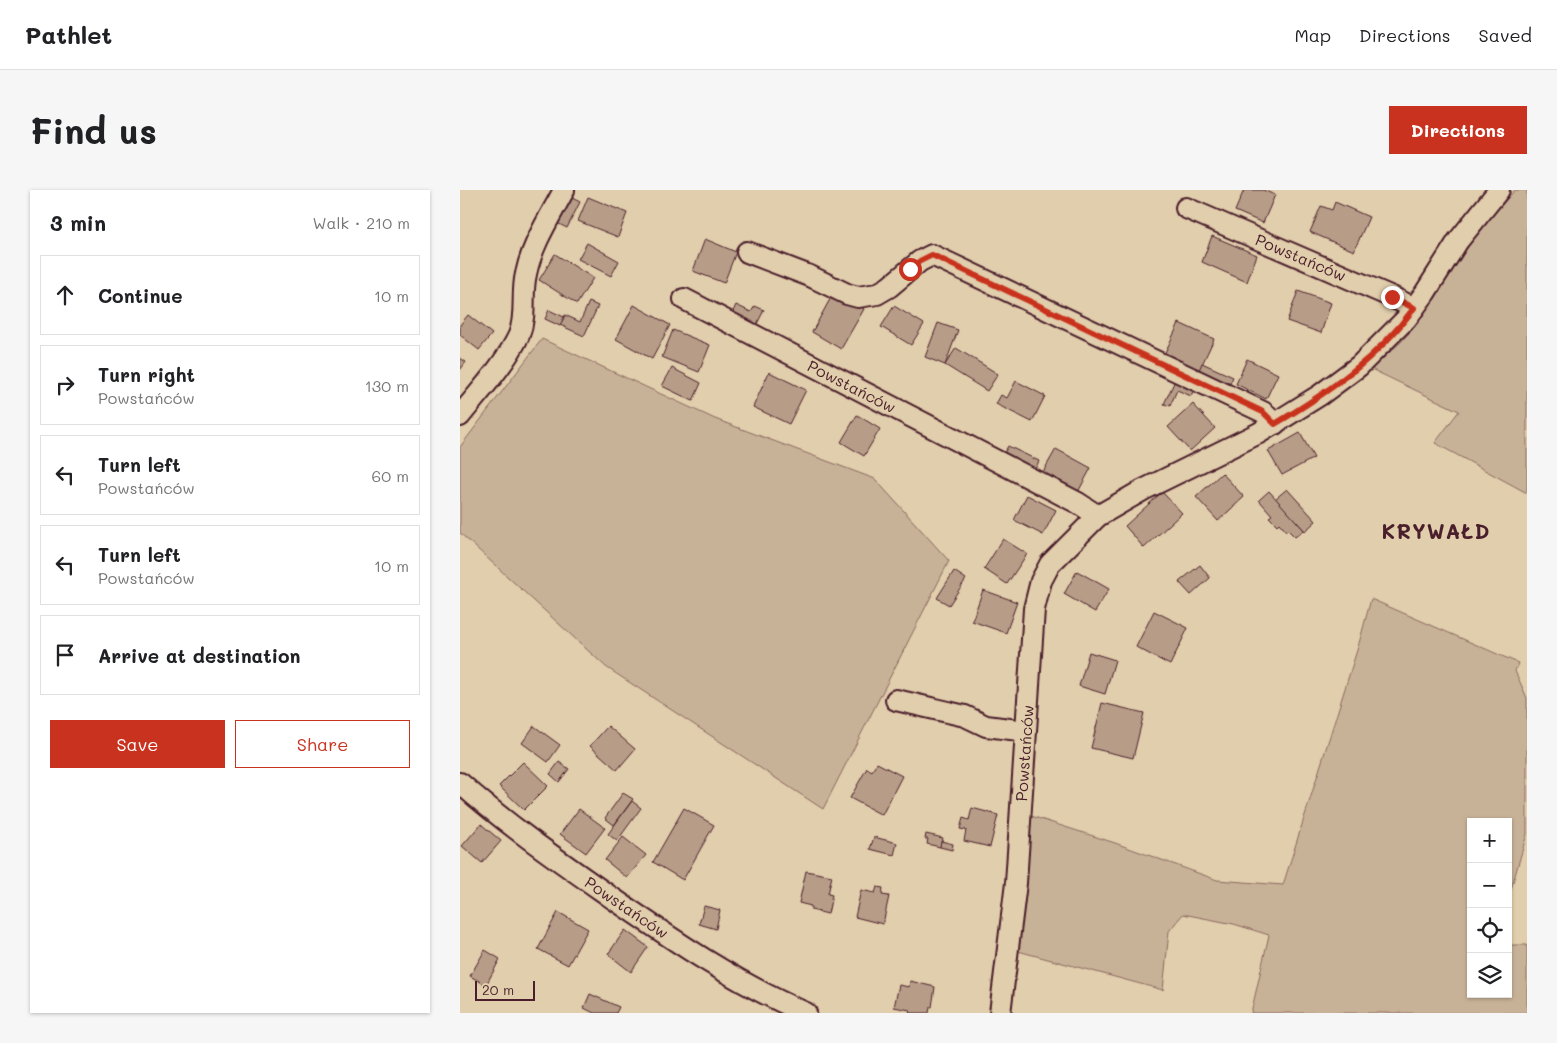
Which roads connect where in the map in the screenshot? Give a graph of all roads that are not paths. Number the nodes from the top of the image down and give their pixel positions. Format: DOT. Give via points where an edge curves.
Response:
graph roads {
  1 [pos="564,190"];
  2 [pos="1499,190"];
  3 [pos="1186,208"];
  4 [pos="747,252"];
  5 [pos="684,299"];
  6 [pos="1414,308"];
  7 [pos="460,416"];
  8 [pos="1275,424"];
  9 [pos="1098,516"];
  10 [pos="896,700"];
  11 [pos="1026,731"];
  12 [pos="460,783"];
  13 [pos="806,1013"];
  14 [pos="1000,1013"];
  1 -- 7 [label="street" via="529,262 523,290 524,317 519,334"];
  2 -- 6 [label="street, Powstańców" via="1458,240"];
  3 -- 6 [label="street, Powstańców"];
  4 -- 8 [label="street" via="858,297 877,294 932,255 1263,412"];
  5 -- 9 [label="street, Powstańców"];
  6 -- 8 [label="street, Powstańców" via="1396,331 1359,366"];
  8 -- 9 [label="street, Powstańców"];
  9 -- 11 [label="street, Powstańców" via="1057,556 1040,581 1034,609"];
  10 -- 11 [label="street" via="964,716 986,726"];
  11 -- 14 [label="street, Powstańców" via="1016,883"];
  12 -- 13 [label="street, Powstańców" via="592,884 705,960 755,990"];
}
